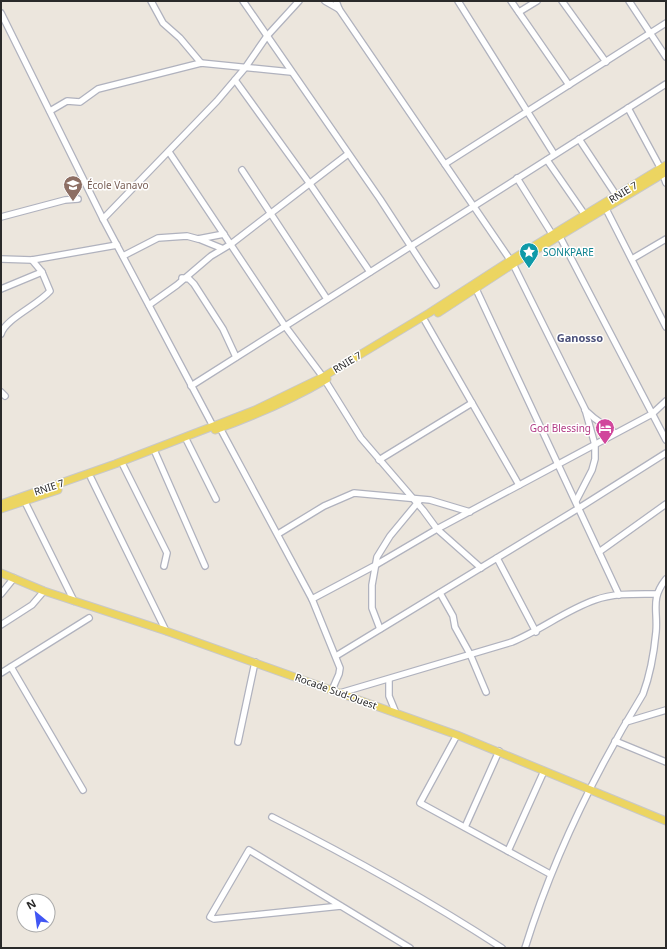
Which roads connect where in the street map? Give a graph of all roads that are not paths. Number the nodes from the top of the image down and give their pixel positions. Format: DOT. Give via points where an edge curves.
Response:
graph roads {
  1 [pos="151,1"];
  2 [pos="243,1"];
  3 [pos="299,1"];
  4 [pos="325,1"];
  5 [pos="336,1"];
  6 [pos="458,1"];
  7 [pos="512,1"];
  8 [pos="537,1"];
  9 [pos="562,1"];
  10 [pos="629,1"];
  11 [pos="340,9"];
  12 [pos="519,12"];
  13 [pos="1,13"];
  14 [pos="666,23"];
  15 [pos="650,33"];
  16 [pos="267,36"];
  17 [pos="666,57"];
  18 [pos="606,62"];
  19 [pos="201,63"];
  20 [pos="245,68"];
  21 [pos="291,72"];
  22 [pos="235,80"];
  23 [pos="666,84"];
  24 [pos="569,85"];
  25 [pos="628,108"];
  26 [pos="50,111"];
  27 [pos="527,112"];
  28 [pos="579,139"];
  29 [pos="169,152"];
  30 [pos="348,154"];
  31 [pos="554,154"];
  32 [pos="547,160"];
  33 [pos="445,164"];
  34 [pos="242,170"];
  35 [pos="664,170"];
  36 [pos="517,178"];
  37 [pos="666,182"];
  38 [pos="310,184"];
  39 [pos="616,195"];
  40 [pos="78,199"];
  41 [pos="474,206"];
  42 [pos="606,209"];
  43 [pos="271,213"];
  44 [pos="585,215"];
  45 [pos="1,217"];
  46 [pos="103,219"];
  47 [pos="224,234"];
  48 [pos="552,234"];
  49 [pos="560,236"];
  50 [pos="198,239"];
  51 [pos="666,240"];
  52 [pos="231,244"];
  53 [pos="117,245"];
  54 [pos="411,246"];
  55 [pos="221,248"];
  56 [pos="123,256"];
  57 [pos="1,259"];
  58 [pos="632,259"];
  59 [pos="32,260"];
  60 [pos="512,262"];
  61 [pos="42,272"];
  62 [pos="370,272"];
  63 [pos="182,278"];
  64 [pos="436,285"];
  65 [pos="1,289"];
  66 [pos="476,289"];
  67 [pos="327,299"];
  68 [pos="148,305"];
  69 [pos="426,321"];
  70 [pos="285,326"];
  71 [pos="666,327"];
  72 [pos="1,334"];
  73 [pos="236,357"];
  74 [pos="324,379"];
  75 [pos="191,386"];
  76 [pos="666,401"];
  77 [pos="472,403"];
  78 [pos="585,409"];
  79 [pos="652,414"];
  80 [pos="216,428"];
  81 [pos="615,433"];
  82 [pos="666,440"];
  83 [pos="187,441"];
  84 [pos="595,445"];
  85 [pos="155,452"];
  86 [pos="666,453"];
  87 [pos="379,460"];
  88 [pos="558,464"];
  89 [pos="123,465"];
  90 [pos="91,478"];
  91 [pos="519,485"];
  92 [pos="412,497"];
  93 [pos="216,499"];
  94 [pos="419,501"];
  95 [pos="576,501"];
  96 [pos="25,502"];
  97 [pos="1,504"];
  98 [pos="666,504"];
  99 [pos="579,508"];
  100 [pos="1,509"];
  101 [pos="470,512"];
  102 [pos="437,529"];
  103 [pos="278,534"];
  104 [pos="600,552"];
  105 [pos="497,558"];
  106 [pos="164,566"];
  107 [pos="205,566"];
  108 [pos="374,566"];
  109 [pos="481,568"];
  110 [pos="1,573"];
  111 [pos="14,578"];
  112 [pos="666,579"];
  113 [pos="44,591"];
  114 [pos="440,593"];
  115 [pos="1,594"];
  116 [pos="656,594"];
  117 [pos="620,595"];
  118 [pos="312,599"];
  119 [pos="74,601"];
  120 [pos="89,618"];
  121 [pos="1,625"];
  122 [pos="380,628"];
  123 [pos="166,631"];
  124 [pos="536,632"];
  125 [pos="470,654"];
  126 [pos="336,656"];
  127 [pos="256,662"];
  128 [pos="11,667"];
  129 [pos="1,673"];
  130 [pos="389,680"];
  131 [pos="332,690"];
  132 [pos="486,692"];
  133 [pos="340,693"];
  134 [pos="666,710"];
  135 [pos="396,713"];
  136 [pos="626,722"];
  137 [pos="457,735"];
  138 [pos="615,741"];
  139 [pos="238,742"];
  140 [pos="499,751"];
  141 [pos="666,762"];
  142 [pos="544,771"];
  143 [pos="589,789"];
  144 [pos="83,790"];
  145 [pos="272,817"];
  146 [pos="666,821"];
  147 [pos="465,827"];
  148 [pos="508,852"];
  149 [pos="550,874"];
  150 [pos="341,906"];
  151 [pos="410,948"];
  152 [pos="502,948"];
  153 [pos="525,948"];
  1 -- 19 [label="street" via="163,23 186,44"];
  2 -- 16 [label="street"];
  3 -- 16 [label="street"];
  4 -- 11 [label="street"];
  5 -- 11 [label="street"];
  6 -- 27 [label="street"];
  7 -- 12 [label="street"];
  8 -- 12 [label="street"];
  9 -- 18 [label="street"];
  10 -- 15 [label="street"];
  11 -- 33 [label="street"];
  12 -- 24 [label="street"];
  13 -- 26 [label="street"];
  14 -- 15 [label="street"];
  15 -- 17 [label="street"];
  15 -- 18 [label="street"];
  16 -- 20 [label="street"];
  16 -- 21 [label="street"];
  18 -- 24 [label="street"];
  19 -- 20 [label="street"];
  19 -- 26 [label="street" via="98,89 80,102 68,101"];
  20 -- 21 [label="street"];
  20 -- 22 [label="street"];
  21 -- 30 [label="street"];
  22 -- 29 [label="street"];
  22 -- 38 [label="street"];
  23 -- 25 [label="street"];
  24 -- 27 [label="street"];
  25 -- 28 [label="street"];
  25 -- 35 [label="street"];
  26 -- 46 [label="street"];
  27 -- 31 [label="street"];
  27 -- 33 [label="street"];
  28 -- 31 [label="street"];
  28 -- 39 [label="street"];
  29 -- 46 [label="street"];
  29 -- 47 [label="street"];
  30 -- 38 [label="street"];
  30 -- 54 [label="street"];
  31 -- 32 [label="street"];
  32 -- 36 [label="street"];
  32 -- 44 [label="street"];
  33 -- 41 [label="street"];
  34 -- 43 [label="street"];
  35 -- 37 [label="street"];
  35 -- 39 [label="main road, RNIE 7 / RNIE 7"];
  35 -- 42 [label="main road, RNIE 7 / RNIE 7"];
  36 -- 41 [label="street"];
  36 -- 48 [label="street"];
  38 -- 43 [label="street"];
  38 -- 62 [label="street"];
  39 -- 44 [label="main road, RNIE 7 / RNIE 7"];
  40 -- 45 [label="street"];
  41 -- 54 [label="street"];
  41 -- 60 [label="street"];
  42 -- 49 [label="main road, RNIE 7 / RNIE 7"];
  42 -- 58 [label="street"];
  43 -- 52 [label="street"];
  43 -- 67 [label="street"];
  44 -- 48 [label="main road, RNIE 7 / RNIE 7"];
  46 -- 53 [label="street"];
  47 -- 50 [label="street"];
  47 -- 52 [label="street"];
  48 -- 60 [label="main road, RNIE 7 / RNIE 7"];
  49 -- 60 [label="main road, RNIE 7 / RNIE 7"];
  49 -- 79 [label="street"];
  50 -- 55 [label="street"];
  50 -- 56 [label="street" via="187,236 158,238"];
  51 -- 58 [label="street"];
  52 -- 55 [label="street"];
  52 -- 70 [label="street"];
  53 -- 56 [label="street"];
  53 -- 59 [label="street"];
  54 -- 62 [label="street"];
  54 -- 64 [label="street"];
  55 -- 63 [label="street"];
  56 -- 68 [label="street"];
  57 -- 59 [label="street"];
  58 -- 71 [label="street"];
  59 -- 61 [label="street"];
  60 -- 66 [label="main road, RNIE 7 / RNIE 7"];
  60 -- 74 [label="main road, RNIE 7 / RNIE 7"];
  60 -- 78 [label="street"];
  61 -- 65 [label="street"];
  61 -- 72 [label="street" via="50,290 38,303 5,325"];
  62 -- 67 [label="street"];
  63 -- 68 [label="street"];
  63 -- 73 [label="street" via="189,279 194,284 223,329"];
  66 -- 69 [label="main road, RNIE 7 / RNIE 7"];
  66 -- 88 [label="street"];
  67 -- 70 [label="street"];
  68 -- 75 [label="street"];
  69 -- 74 [label="main road, RNIE 7 / RNIE 7"];
  69 -- 77 [label="street"];
  70 -- 73 [label="street"];
  70 -- 74 [label="street"];
  73 -- 75 [label="street"];
  74 -- 80 [label="main road, RNIE 7 / RNIE 7" via="275,407"];
  74 -- 87 [label="street" via="361,438"];
  75 -- 80 [label="street"];
  76 -- 79 [label="street"];
  77 -- 87 [label="street"];
  77 -- 91 [label="street"];
  78 -- 81 [label="street"];
  78 -- 84 [label="street"];
  79 -- 81 [label="street"];
  79 -- 82 [label="street"];
  80 -- 83 [label="main road, RNIE 7 / RNIE 7"];
  80 -- 97 [label="main road, RNIE 7 / RNIE 7"];
  80 -- 103 [label="street"];
  81 -- 84 [label="street"];
  83 -- 85 [label="main road, RNIE 7 / RNIE 7"];
  83 -- 93 [label="street"];
  84 -- 88 [label="street"];
  84 -- 95 [label="street" via="594,465"];
  85 -- 89 [label="main road, RNIE 7 / RNIE 7"];
  85 -- 107 [label="street"];
  86 -- 99 [label="street"];
  87 -- 92 [label="street"];
  88 -- 91 [label="street"];
  88 -- 95 [label="street"];
  89 -- 90 [label="main road, RNIE 7 / RNIE 7"];
  89 -- 106 [label="street" via="167,553"];
  90 -- 96 [label="main road, RNIE 7 / RNIE 7"];
  90 -- 123 [label="street"];
  91 -- 101 [label="street"];
  92 -- 94 [label="street"];
  92 -- 103 [label="street" via="354,493 324,506"];
  94 -- 101 [label="street"];
  94 -- 102 [label="street"];
  94 -- 108 [label="street" via="379,551"];
  95 -- 99 [label="street"];
  96 -- 100 [label="main road, RNIE 7 / RNIE 7"];
  96 -- 119 [label="street"];
  98 -- 104 [label="street"];
  99 -- 104 [label="street"];
  99 -- 105 [label="street"];
  101 -- 102 [label="street"];
  102 -- 108 [label="street"];
  102 -- 109 [label="street"];
  103 -- 118 [label="street"];
  104 -- 117 [label="street"];
  105 -- 109 [label="street"];
  105 -- 124 [label="street"];
  108 -- 118 [label="street"];
  108 -- 122 [label="street" via="372,608"];
  109 -- 114 [label="street"];
  110 -- 111 [label="main road, Rocade Sud-Ouest"];
  111 -- 113 [label="main road, Rocade Sud-Ouest"];
  111 -- 115 [label="street"];
  112 -- 116 [label="street"];
  113 -- 119 [label="main road, Rocade Sud-Ouest"];
  113 -- 121 [label="street" via="32,605"];
  114 -- 122 [label="street"];
  114 -- 125 [label="street"];
  116 -- 117 [label="street"];
  116 -- 136 [label="street" via="656,631 648,682"];
  117 -- 124 [label="street" via="586,604"];
  118 -- 126 [label="street"];
  119 -- 123 [label="main road, Rocade Sud-Ouest"];
  120 -- 128 [label="street"];
  122 -- 126 [label="street"];
  123 -- 127 [label="main road, Rocade Sud-Ouest"];
  124 -- 125 [label="street"];
  125 -- 130 [label="street"];
  125 -- 132 [label="street"];
  126 -- 131 [label="street" via="340,674"];
  127 -- 131 [label="main road, Rocade Sud-Ouest"];
  127 -- 139 [label="street"];
  128 -- 129 [label="street"];
  128 -- 144 [label="street"];
  130 -- 133 [label="street"];
  130 -- 135 [label="street" via="390,696"];
  131 -- 133 [label="main road, Rocade Sud-Ouest"];
  133 -- 135 [label="main road, Rocade Sud-Ouest"];
  134 -- 136 [label="street"];
  135 -- 137 [label="main road, Rocade Sud-Ouest"];
  136 -- 138 [label="street"];
  137 -- 140 [label="main road, Rocade Sud-Ouest"];
  137 -- 147 [label="street" via="420,803"];
  138 -- 141 [label="street"];
  138 -- 143 [label="street"];
  140 -- 142 [label="main road, Rocade Sud-Ouest"];
  140 -- 147 [label="street"];
  142 -- 143 [label="main road, Rocade Sud-Ouest"];
  142 -- 148 [label="street"];
  143 -- 146 [label="main road, Rocade Sud-Ouest"];
  143 -- 149 [label="street"];
  145 -- 152 [label="street" via="346,854"];
  147 -- 148 [label="street"];
  148 -- 149 [label="street"];
  149 -- 153 [label="street"];
  150 -- 150 [label="street" via="214,919 210,916 249,850"];
  150 -- 151 [label="street"];
}
